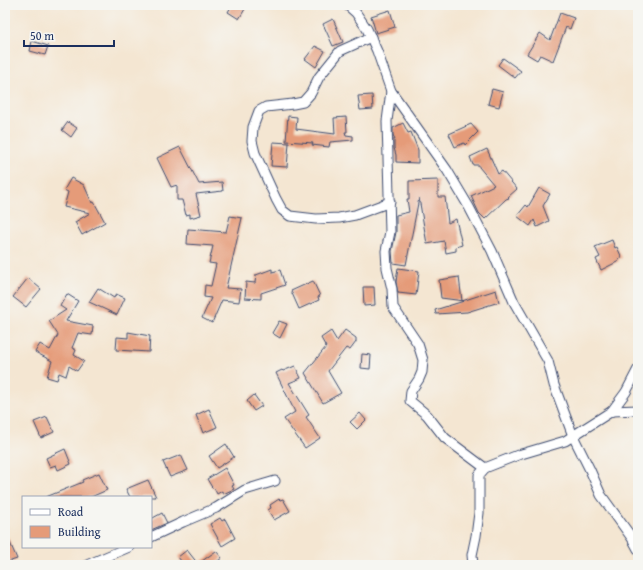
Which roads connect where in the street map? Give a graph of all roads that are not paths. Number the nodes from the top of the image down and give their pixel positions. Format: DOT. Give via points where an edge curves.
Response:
graph roads {
  1 [pos="347,5"];
  2 [pos="371,37"];
  3 [pos="391,91"];
  4 [pos="390,202"];
  5 [pos="638,369"];
  6 [pos="638,410"];
  7 [pos="612,411"];
  8 [pos="573,436"];
  9 [pos="484,468"];
  10 [pos="276,481"];
  11 [pos="152,537"];
  12 [pos="127,548"];
  13 [pos="638,549"];
  14 [pos="87,565"];
  15 [pos="473,565"];
  1 -- 2 [label="street" via="356,13"];
  2 -- 3 [label="street"];
  2 -- 4 [label="street" via="340,50 303,102 266,107 259,111 253,127 252,141 276,199 282,210 290,216 339,218"];
  3 -- 4 [label="street" via="387,121"];
  3 -- 8 [label="street" via="448,170 469,207 514,302 548,361"];
  4 -- 9 [label="street" via="390,232 386,259 392,304 418,344 423,360 422,372 411,391 410,401 427,415 445,438"];
  5 -- 7 [label="street"];
  6 -- 7 [label="street"];
  7 -- 8 [label="street"];
  8 -- 9 [label="street" via="558,444"];
  8 -- 13 [label="street" via="601,495"];
  9 -- 15 [label="street" via="479,475 479,513 472,555"];
  10 -- 11 [label="street" via="245,490 216,508"];
  12 -- 14 [label="street"];
}
